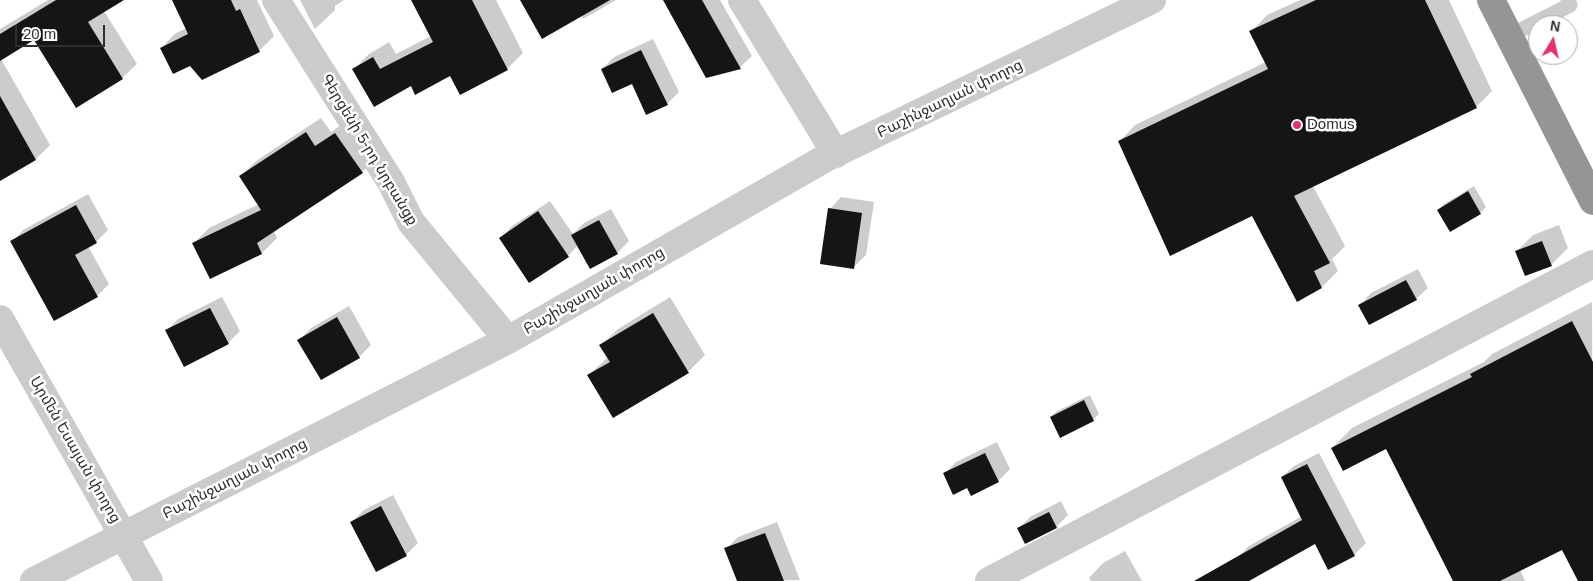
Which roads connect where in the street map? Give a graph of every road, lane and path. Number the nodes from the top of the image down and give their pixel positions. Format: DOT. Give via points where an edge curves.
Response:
graph roads {
  1 [pos="276,0"];
  2 [pos="742,0"];
  3 [pos="1152,0"];
  4 [pos="1491,0"];
  5 [pos="1568,0"];
  6 [pos="1509,36"];
  7 [pos="836,154"];
  8 [pos="1593,201"];
  9 [pos="1593,264"];
  10 [pos="0,319"];
  11 [pos="508,340"];
  12 [pos="124,535"];
  13 [pos="34,581"];
  14 [pos="149,581"];
  15 [pos="988,581"];
  1 -- 11 [label="street, Գերցենի 5-րդ նրբանցք" via="391,182 411,222"];
  2 -- 7 [label="street"];
  3 -- 7 [label="street, Բաշինջաղյան փողոց"];
  4 -- 6 [label="highway"];
  5 -- 6 [label="lane" via="1570,5"];
  6 -- 8 [label="highway"];
  7 -- 11 [label="street, Բաշինջաղյան փողոց"];
  9 -- 15 [label="street"];
  10 -- 12 [label="street, Արմեն Եսայան փողոց"];
  11 -- 12 [label="street, Բաշինջաղյան փողոց"];
  12 -- 13 [label="street, Բաշինջաղյան փողոց"];
  12 -- 14 [label="street, Արմեն Եսայան փողոց"];
}
